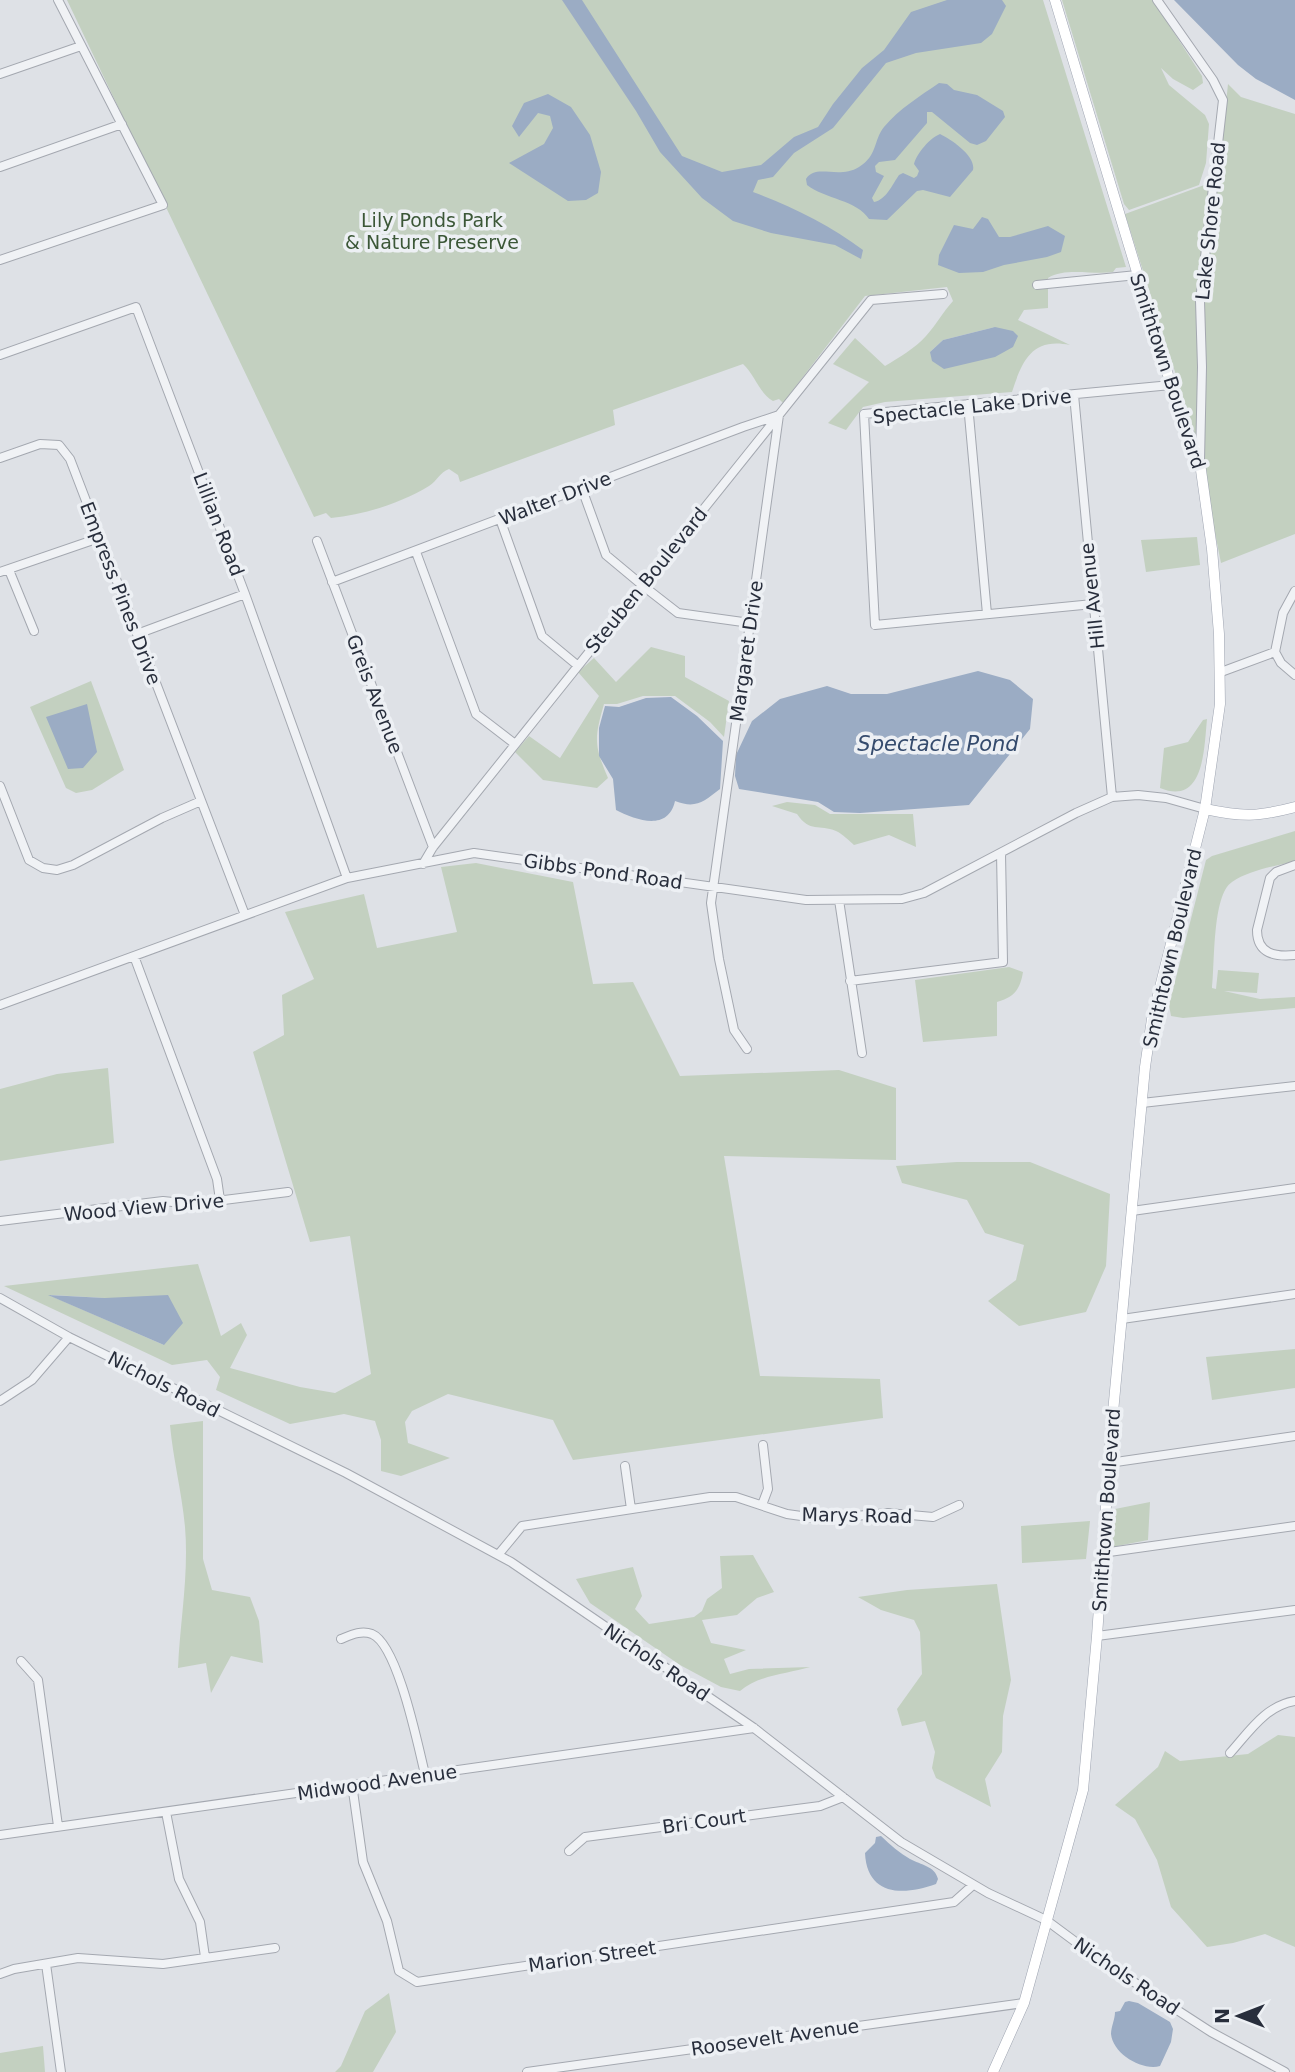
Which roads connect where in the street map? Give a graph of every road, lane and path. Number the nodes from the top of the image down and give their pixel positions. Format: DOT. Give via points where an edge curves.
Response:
graph roads {
  1 [pos="58,0"];
  2 [pos="1055,0"];
  3 [pos="1157,0"];
  4 [pos="81,47"];
  5 [pos="0,74"];
  6 [pos="122,124"];
  7 [pos="0,167"];
  8 [pos="0,260"];
  9 [pos="1137,275"];
  10 [pos="1037,285"];
  11 [pos="943,294"];
  12 [pos="0,355"];
  13 [pos="1171,385"];
  14 [pos="1073,395"];
  15 [pos="968,404"];
  16 [pos="779,415"];
  17 [pos="0,458"];
  18 [pos="1200,463"];
  19 [pos="582,489"];
  20 [pos="500,519"];
  21 [pos="99,538"];
  22 [pos="317,541"];
  23 [pos="416,552"];
  24 [pos="9,570"];
  25 [pos="0,572"];
  26 [pos="332,582"];
  27 [pos="642,586"];
  28 [pos="1295,591"];
  29 [pos="245,594"];
  30 [pos="1093,604"];
  31 [pos="987,614"];
  32 [pos="750,623"];
  33 [pos="34,631"];
  34 [pos="138,634"];
  35 [pos="1275,652"];
  36 [pos="577,665"];
  37 [pos="1221,672"];
  38 [pos="1295,674"];
  39 [pos="515,744"];
  40 [pos="0,786"];
  41 [pos="1112,797"];
  42 [pos="201,801"];
  43 [pos="1295,807"];
  44 [pos="1205,809"];
  45 [pos="433,847"];
  46 [pos="1001,853"];
  47 [pos="423,864"];
  48 [pos="1295,865"];
  49 [pos="347,878"];
  50 [pos="712,886"];
  51 [pos="839,900"];
  52 [pos="245,915"];
  53 [pos="1295,955"];
  54 [pos="134,956"];
  55 [pos="850,981"];
  56 [pos="0,1005"];
  57 [pos="747,1049"];
  58 [pos="862,1053"];
  59 [pos="1295,1086"];
  60 [pos="1142,1103"];
  61 [pos="1295,1188"];
  62 [pos="288,1192"];
  63 [pos="219,1200"];
  64 [pos="1132,1211"];
  65 [pos="0,1221"];
  66 [pos="1295,1294"];
  67 [pos="0,1298"];
  68 [pos="1122,1319"];
  69 [pos="69,1337"];
  70 [pos="0,1401"];
  71 [pos="1295,1436"];
  72 [pos="763,1445"];
  73 [pos="1109,1463"];
  74 [pos="625,1466"];
  75 [pos="762,1505"];
  76 [pos="959,1505"];
  77 [pos="631,1509"];
  78 [pos="1295,1525"];
  79 [pos="1102,1553"];
  80 [pos="498,1555"];
  81 [pos="1295,1610"];
  82 [pos="1097,1636"];
  83 [pos="341,1639"];
  84 [pos="21,1661"];
  85 [pos="1295,1701"];
  86 [pos="754,1728"];
  87 [pos="1230,1753"];
  88 [pos="425,1774"];
  89 [pos="352,1784"];
  90 [pos="843,1797"];
  91 [pos="166,1812"];
  92 [pos="58,1826"];
  93 [pos="0,1835"];
  94 [pos="569,1851"];
  95 [pos="973,1885"];
  96 [pos="1046,1920"];
  97 [pos="275,1948"];
  98 [pos="205,1957"];
  99 [pos="46,1964"];
  100 [pos="0,1974"];
  101 [pos="1024,2003"];
  102 [pos="61,2072"];
  103 [pos="527,2072"];
  104 [pos="993,2072"];
  105 [pos="1284,2072"];
  1 -- 4 [label="street"];
  2 -- 9 [label="main road, Smithtown Boulevard"];
  3 -- 18 [label="street, Lake Shore Road" via="1223,100 1200,301"];
  4 -- 5 [label="street"];
  4 -- 6 [label="street"];
  6 -- 7 [label="street"];
  6 -- 8 [label="street" via="163,205"];
  9 -- 10 [label="street"];
  9 -- 13 [label="main road, Smithtown Boulevard"];
  11 -- 16 [label="street, Steuben Boulevard" via="871,300"];
  12 -- 29 [label="street, Lillian Road" via="136,307"];
  13 -- 14 [label="street, Spectacle Lake Drive"];
  13 -- 18 [label="main road, Smithtown Boulevard"];
  14 -- 15 [label="street, Spectacle Lake Drive"];
  14 -- 30 [label="street, Hill Avenue"];
  15 -- 31 [label="street"];
  15 -- 31 [label="street, Spectacle Lake Drive" via="864,414 874,625"];
  16 -- 19 [label="street, Walter Drive"];
  16 -- 27 [label="street, Steuben Boulevard"];
  16 -- 32 [label="street, Margaret Drive"];
  17 -- 21 [label="street, Empress Pines Drive" via="40,444 59,445 70,459"];
  18 -- 37 [label="main road, Smithtown Boulevard"];
  19 -- 20 [label="street, Walter Drive"];
  19 -- 27 [label="street" via="606,555"];
  20 -- 23 [label="street, Walter Drive"];
  20 -- 36 [label="street" via="542,636"];
  21 -- 24 [label="street"];
  21 -- 34 [label="street, Empress Pines Drive"];
  22 -- 26 [label="street, Greis Avenue"];
  23 -- 26 [label="street, Walter Drive"];
  23 -- 39 [label="street" via="476,714"];
  24 -- 25 [label="street"];
  24 -- 33 [label="street"];
  26 -- 45 [label="street, Greis Avenue"];
  27 -- 32 [label="street" via="678,613"];
  27 -- 36 [label="street, Steuben Boulevard"];
  28 -- 35 [label="street" via="1283,612"];
  29 -- 34 [label="street"];
  29 -- 49 [label="street, Lillian Road"];
  30 -- 31 [label="street, Spectacle Lake Drive"];
  30 -- 41 [label="street, Hill Avenue"];
  32 -- 50 [label="street, Margaret Drive"];
  34 -- 42 [label="street, Empress Pines Drive"];
  35 -- 37 [label="street"];
  35 -- 38 [label="street"];
  36 -- 39 [label="street, Steuben Boulevard"];
  37 -- 44 [label="main road, Smithtown Boulevard"];
  39 -- 45 [label="street, Steuben Boulevard"];
  40 -- 42 [label="street" via="29,860 57,870"];
  41 -- 44 [label="street, Gibbs Pond Road" via="1164,798"];
  41 -- 46 [label="street, Gibbs Pond Road"];
  42 -- 52 [label="street, Empress Pines Drive"];
  43 -- 44 [label="main road" via="1263,816"];
  44 -- 60 [label="main road, Smithtown Boulevard" via="1152,1019"];
  45 -- 47 [label="street, Steuben Boulevard"];
  46 -- 51 [label="street, Gibbs Pond Road" via="924,893 902,899"];
  46 -- 55 [label="street" via="1003,962"];
  47 -- 49 [label="street, Gibbs Pond Road"];
  47 -- 50 [label="street, Gibbs Pond Road" via="474,853"];
  48 -- 53 [label="street" via="1270,877 1257,930 1265,951 1274,956"];
  49 -- 52 [label="street, Gibbs Pond Road"];
  50 -- 51 [label="street, Gibbs Pond Road" via="806,900"];
  50 -- 57 [label="street, Margaret Drive" via="719,959 734,1030"];
  51 -- 55 [label="street"];
  52 -- 54 [label="street, Gibbs Pond Road"];
  54 -- 56 [label="street, Gibbs Pond Road"];
  54 -- 63 [label="street" via="218,1179"];
  55 -- 58 [label="street"];
  59 -- 60 [label="street"];
  60 -- 64 [label="main road, Smithtown Boulevard"];
  61 -- 64 [label="street"];
  62 -- 63 [label="street, Wood View Drive"];
  63 -- 65 [label="street, Wood View Drive"];
  64 -- 68 [label="main road, Smithtown Boulevard"];
  66 -- 68 [label="street"];
  67 -- 69 [label="street, Nichols Road"];
  68 -- 73 [label="main road, Smithtown Boulevard"];
  69 -- 70 [label="street" via="32,1380"];
  69 -- 80 [label="street, Nichols Road" via="346,1473"];
  71 -- 73 [label="street"];
  72 -- 75 [label="street" via="768,1489"];
  73 -- 79 [label="main road, Smithtown Boulevard"];
  74 -- 77 [label="street"];
  75 -- 76 [label="street, Marys Road" via="823,1519 888,1513 933,1517"];
  75 -- 77 [label="street, Marys Road" via="736,1497 710,1497"];
  77 -- 80 [label="street, Marys Road" via="522,1526"];
  78 -- 79 [label="street"];
  79 -- 82 [label="main road, Smithtown Boulevard"];
  80 -- 86 [label="street, Nichols Road"];
  81 -- 82 [label="street"];
  82 -- 96 [label="main road, Smithtown Boulevard" via="1083,1790"];
  83 -- 88 [label="street" via="359,1632 373,1634 385,1644 398,1674"];
  84 -- 92 [label="street" via="38,1679"];
  85 -- 87 [label="street" via="1268,1711"];
  86 -- 88 [label="street, Midwood Avenue"];
  86 -- 90 [label="street, Nichols Road"];
  88 -- 89 [label="street, Midwood Avenue"];
  89 -- 91 [label="street, Midwood Avenue"];
  89 -- 95 [label="street, Marion Street" via="363,1862 387,1921 399,1971 417,1982 954,1902"];
  90 -- 94 [label="street, Bri Court" via="820,1806 585,1837"];
  90 -- 95 [label="street, Nichols Road" via="901,1842"];
  91 -- 92 [label="street, Midwood Avenue"];
  91 -- 98 [label="street" via="179,1879 200,1922"];
  92 -- 93 [label="street, Midwood Avenue"];
  95 -- 96 [label="street, Nichols Road"];
  96 -- 101 [label="main road, Smithtown Boulevard"];
  96 -- 105 [label="street, Nichols Road" via="1211,2032"];
  97 -- 98 [label="street"];
  98 -- 99 [label="street" via="163,1964 78,1958"];
  99 -- 100 [label="street"];
  99 -- 102 [label="street"];
  101 -- 103 [label="street, Roosevelt Avenue"];
  101 -- 104 [label="main road, Smithtown Boulevard"];
}
